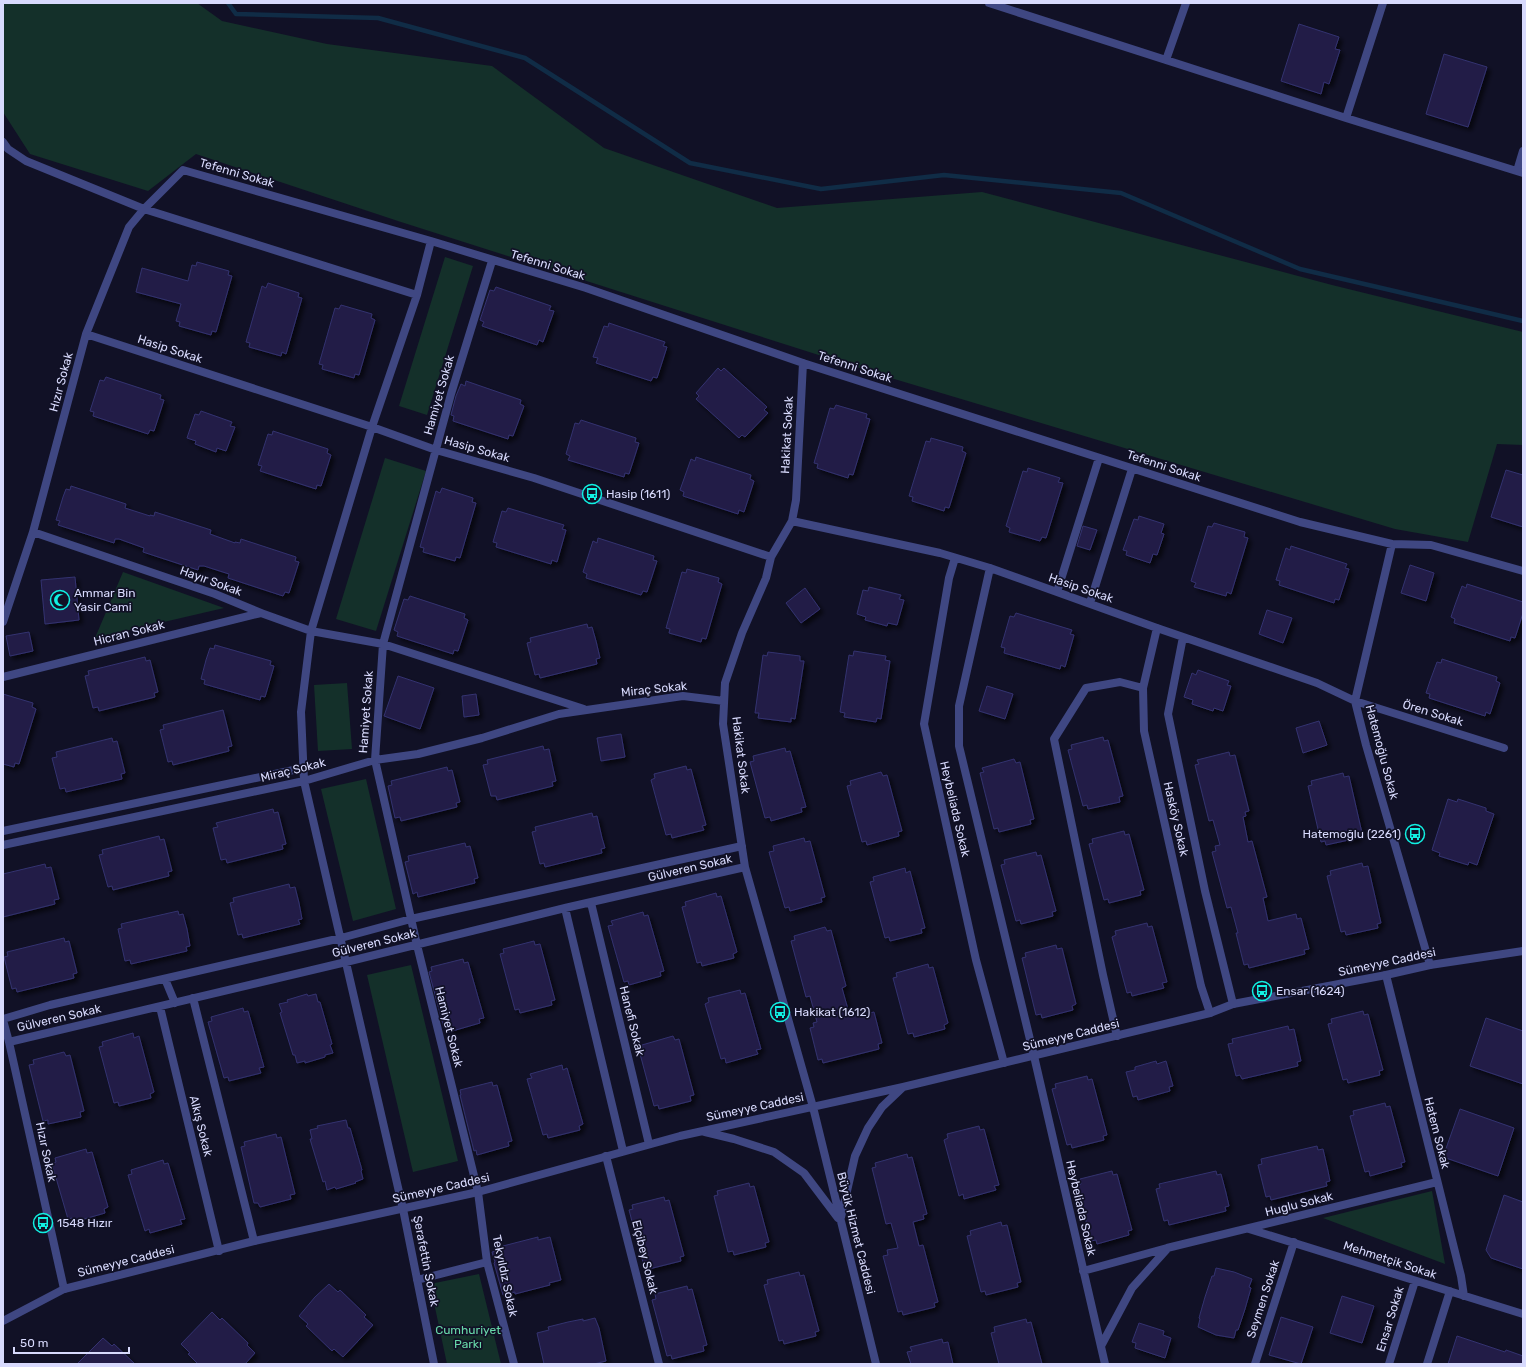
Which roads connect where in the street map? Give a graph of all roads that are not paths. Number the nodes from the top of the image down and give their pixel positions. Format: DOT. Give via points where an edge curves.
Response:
graph roads {
  1 [pos="989,3"];
  2 [pos="1186,3"];
  3 [pos="1383,3"];
  4 [pos="1011,6"];
  5 [pos="1166,60"];
  6 [pos="1346,118"];
  7 [pos="3,142"];
  8 [pos="1523,151"];
  9 [pos="183,170"];
  10 [pos="1520,172"];
  11 [pos="144,209"];
  12 [pos="431,241"];
  13 [pos="492,260"];
  14 [pos="417,295"];
  15 [pos="86,334"];
  16 [pos="803,363"];
  17 [pos="372,427"];
  18 [pos="436,450"];
  19 [pos="1099,458"];
  20 [pos="1132,469"];
  21 [pos="792,521"];
  22 [pos="33,532"];
  23 [pos="1392,544"];
  24 [pos="771,557"];
  25 [pos="955,558"];
  26 [pos="990,568"];
  27 [pos="1523,571"];
  28 [pos="1057,592"];
  29 [pos="1090,603"];
  30 [pos="261,613"];
  31 [pos="3,622"];
  32 [pos="1157,628"];
  33 [pos="311,631"];
  34 [pos="1182,637"];
  35 [pos="383,644"];
  36 [pos="3,677"];
  37 [pos="1143,688"];
  38 [pos="724,701"];
  39 [pos="1355,701"];
  40 [pos="587,709"];
  41 [pos="1504,748"];
  42 [pos="375,760"];
  43 [pos="303,768"];
  44 [pos="304,781"];
  45 [pos="3,831"];
  46 [pos="3,845"];
  47 [pos="742,846"];
  48 [pos="745,867"];
  49 [pos="591,903"];
  50 [pos="565,908"];
  51 [pos="411,919"];
  52 [pos="341,938"];
  53 [pos="417,945"];
  54 [pos="1523,951"];
  55 [pos="346,962"];
  56 [pos="1430,965"];
  57 [pos="1386,975"];
  58 [pos="165,979"];
  59 [pos="193,998"];
  60 [pos="175,1003"];
  61 [pos="1233,1004"];
  62 [pos="160,1007"];
  63 [pos="1210,1013"];
  64 [pos="3,1020"];
  65 [pos="1117,1036"];
  66 [pos="9,1042"];
  67 [pos="1034,1056"];
  68 [pos="1004,1063"];
  69 [pos="903,1087"];
  70 [pos="813,1107"];
  71 [pos="703,1131"];
  72 [pos="650,1144"];
  73 [pos="624,1151"];
  74 [pos="606,1156"];
  75 [pos="1437,1182"];
  76 [pos="478,1192"];
  77 [pos="403,1209"];
  78 [pos="840,1220"];
  79 [pos="1249,1229"];
  80 [pos="254,1241"];
  81 [pos="1294,1242"];
  82 [pos="1167,1248"];
  83 [pos="219,1250"];
  84 [pos="487,1262"];
  85 [pos="1083,1271"];
  86 [pos="417,1280"];
  87 [pos="1415,1281"];
  88 [pos="64,1289"];
  89 [pos="1450,1292"];
  90 [pos="1464,1296"];
  91 [pos="1523,1314"];
  92 [pos="3,1322"];
  93 [pos="1101,1346"];
  94 [pos="434,1364"];
  95 [pos="514,1364"];
  96 [pos="659,1364"];
  97 [pos="876,1364"];
  98 [pos="1105,1364"];
  99 [pos="1255,1364"];
  100 [pos="1389,1364"];
  101 [pos="1427,1364"];
  1 -- 4 [label="street"];
  2 -- 5 [label="street"];
  3 -- 6 [label="street"];
  4 -- 5 [label="street"];
  5 -- 6 [label="street"];
  6 -- 10 [label="street"];
  7 -- 11 [label="street" via="8,149 26,161"];
  8 -- 10 [label="street"];
  9 -- 11 [label="street, Hızır Sokak"];
  9 -- 12 [label="street, Tefenni Sokak"];
  11 -- 14 [label="street"];
  11 -- 15 [label="street, Hızır Sokak" via="129,227"];
  12 -- 13 [label="street, Tefenni Sokak"];
  12 -- 14 [label="street, Şerafettin Sokak"];
  13 -- 16 [label="street, Tefenni Sokak" via="586,288"];
  13 -- 18 [label="street, Hamiyet Sokak"];
  14 -- 17 [label="street, Şerafettin Sokak"];
  15 -- 17 [label="street, Hasip Sokak"];
  15 -- 22 [label="street, Hızır Sokak"];
  16 -- 19 [label="street, Tefenni Sokak"];
  16 -- 21 [label="street, Hakikat Sokak" via="796,500"];
  17 -- 18 [label="street, Hasip Sokak"];
  17 -- 33 [label="street, Şerafettin Sokak"];
  18 -- 24 [label="street, Hasip Sokak" via="534,478"];
  18 -- 35 [label="street, Hamiyet Sokak"];
  19 -- 20 [label="street, Tefenni Sokak"];
  19 -- 28 [label="street"];
  20 -- 23 [label="street, Tefenni Sokak" via="1300,522"];
  20 -- 29 [label="street"];
  21 -- 24 [label="street, Hakikat Sokak"];
  21 -- 25 [label="street, Hasip Sokak"];
  22 -- 30 [label="street, Hayır Sokak" via="215,594"];
  22 -- 31 [label="street, Hızır Sokak"];
  23 -- 27 [label="street, Tefenni Sokak" via="1431,545"];
  23 -- 39 [label="street, Hatemoğlu Sokak"];
  24 -- 38 [label="street, Hakikat Sokak" via="766,578 742,633 725,683"];
  25 -- 26 [label="street, Hasip Sokak"];
  25 -- 68 [label="street, Heybeliada Sokak" via="949,578 924,724 976,960"];
  26 -- 28 [label="street, Hasip Sokak"];
  26 -- 67 [label="street, Heybeliada Sokak" via="959,706 959,746"];
  28 -- 29 [label="street, Hasip Sokak"];
  29 -- 32 [label="street, Hasip Sokak"];
  30 -- 33 [label="street, Hayır Sokak"];
  30 -- 36 [label="street, Hicran Sokak"];
  32 -- 34 [label="street, Hasip Sokak"];
  32 -- 37 [label="street, Hasköy Sokak"];
  33 -- 35 [label="street, Hayır Sokak"];
  33 -- 43 [label="street, Şerafettin Sokak" via="301,712"];
  34 -- 39 [label="street, Hasip Sokak" via="1317,683"];
  34 -- 61 [label="street" via="1168,714 1205,891"];
  35 -- 40 [label="street, Miraç Sokak"];
  35 -- 42 [label="street, Hamiyet Sokak"];
  37 -- 63 [label="street, Hasköy Sokak" via="1144,731"];
  37 -- 65 [label="street" via="1120,682 1086,688 1054,739"];
  38 -- 40 [label="street, Miraç Sokak" via="683,696"];
  38 -- 47 [label="street, Hakikat Sokak" via="723,724"];
  39 -- 41 [label="street, Ören Sokak"];
  39 -- 56 [label="street, Hatemoğlu Sokak"];
  40 -- 42 [label="street, Miraç Sokak" via="559,714 482,738 418,754"];
  42 -- 44 [label="street, Miraç Sokak"];
  42 -- 51 [label="street, Hamiyet Sokak"];
  43 -- 44 [label="street, Şerafettin Sokak"];
  43 -- 45 [label="street"];
  44 -- 46 [label="street, Miraç Sokak"];
  44 -- 52 [label="street, Şerafettin Sokak"];
  47 -- 48 [label="street, Hakikat Sokak"];
  47 -- 51 [label="street"];
  48 -- 49 [label="street, Gülveren Sokak"];
  48 -- 70 [label="street, Hakikat Sokak"];
  49 -- 50 [label="street, Gülveren Sokak"];
  49 -- 72 [label="street, Hanefi Sokak"];
  50 -- 53 [label="street, Gülveren Sokak"];
  50 -- 73 [label="street"];
  51 -- 52 [label="street"];
  51 -- 53 [label="street, Hamiyet Sokak"];
  52 -- 55 [label="street, Şerafettin Sokak"];
  52 -- 58 [label="street"];
  53 -- 55 [label="street, Gülveren Sokak"];
  53 -- 76 [label="street, Hamiyet Sokak"];
  54 -- 56 [label="street, Sümeyye Caddesi"];
  55 -- 59 [label="street, Gülveren Sokak"];
  55 -- 77 [label="street, Şerafettin Sokak"];
  56 -- 57 [label="street, Sümeyye Caddesi"];
  57 -- 61 [label="street, Sümeyye Caddesi"];
  57 -- 75 [label="street, Hatem Sokak"];
  58 -- 60 [label="street"];
  58 -- 64 [label="street" via="50,1005"];
  59 -- 60 [label="street, Gülveren Sokak"];
  59 -- 80 [label="street"];
  60 -- 62 [label="street, Gülveren Sokak"];
  61 -- 63 [label="street, Sümeyye Caddesi"];
  62 -- 66 [label="street, Gülveren Sokak"];
  62 -- 83 [label="street, Alkış Sokak"];
  63 -- 65 [label="street, Sümeyye Caddesi"];
  64 -- 66 [label="street, Hızır Sokak"];
  65 -- 67 [label="street, Sümeyye Caddesi"];
  66 -- 88 [label="street, Hızır Sokak"];
  67 -- 68 [label="street, Sümeyye Caddesi"];
  67 -- 85 [label="street, Heybeliada Sokak"];
  68 -- 69 [label="street, Sümeyye Caddesi"];
  69 -- 70 [label="street, Sümeyye Caddesi"];
  69 -- 78 [label="street" via="882,1107 854,1156"];
  70 -- 71 [label="street, Sümeyye Caddesi"];
  70 -- 78 [label="street, Büyük Hizmet Caddesi"];
  71 -- 72 [label="street, Sümeyye Caddesi"];
  71 -- 78 [label="street" via="774,1152 804,1173"];
  72 -- 73 [label="street, Sümeyye Caddesi"];
  73 -- 74 [label="street, Sümeyye Caddesi"];
  74 -- 76 [label="street, Sümeyye Caddesi"];
  74 -- 96 [label="street, Elçibey Sokak"];
  75 -- 79 [label="street, Huglu Sokak"];
  75 -- 90 [label="street, Hatem Sokak"];
  76 -- 77 [label="street, Sümeyye Caddesi"];
  76 -- 84 [label="street, Tekyıldız Sokak"];
  77 -- 80 [label="street, Sümeyye Caddesi"];
  77 -- 86 [label="street, Şerafettin Sokak"];
  78 -- 97 [label="street, Büyük Hizmet Caddesi"];
  79 -- 81 [label="street, Mehmetçik Sokak"];
  79 -- 82 [label="street, Huglu Sokak"];
  80 -- 83 [label="street, Sümeyye Caddesi"];
  81 -- 87 [label="street, Mehmetçik Sokak"];
  81 -- 99 [label="street, Seymen Sokak"];
  82 -- 85 [label="street, Huglu Sokak"];
  82 -- 93 [label="street" via="1132,1288"];
  83 -- 88 [label="street, Sümeyye Caddesi"];
  84 -- 86 [label="street"];
  84 -- 95 [label="street, Tekyıldız Sokak"];
  85 -- 93 [label="street, Heybeliada Sokak"];
  86 -- 94 [label="street, Şerafettin Sokak"];
  87 -- 89 [label="street, Mehmetçik Sokak"];
  87 -- 100 [label="street, Ensar Sokak"];
  88 -- 92 [label="street, Sümeyye Caddesi"];
  89 -- 90 [label="street, Mehmetçik Sokak"];
  89 -- 101 [label="street"];
  90 -- 91 [label="street, Mehmetçik Sokak"];
  93 -- 98 [label="street, Heybeliada Sokak"];
}
